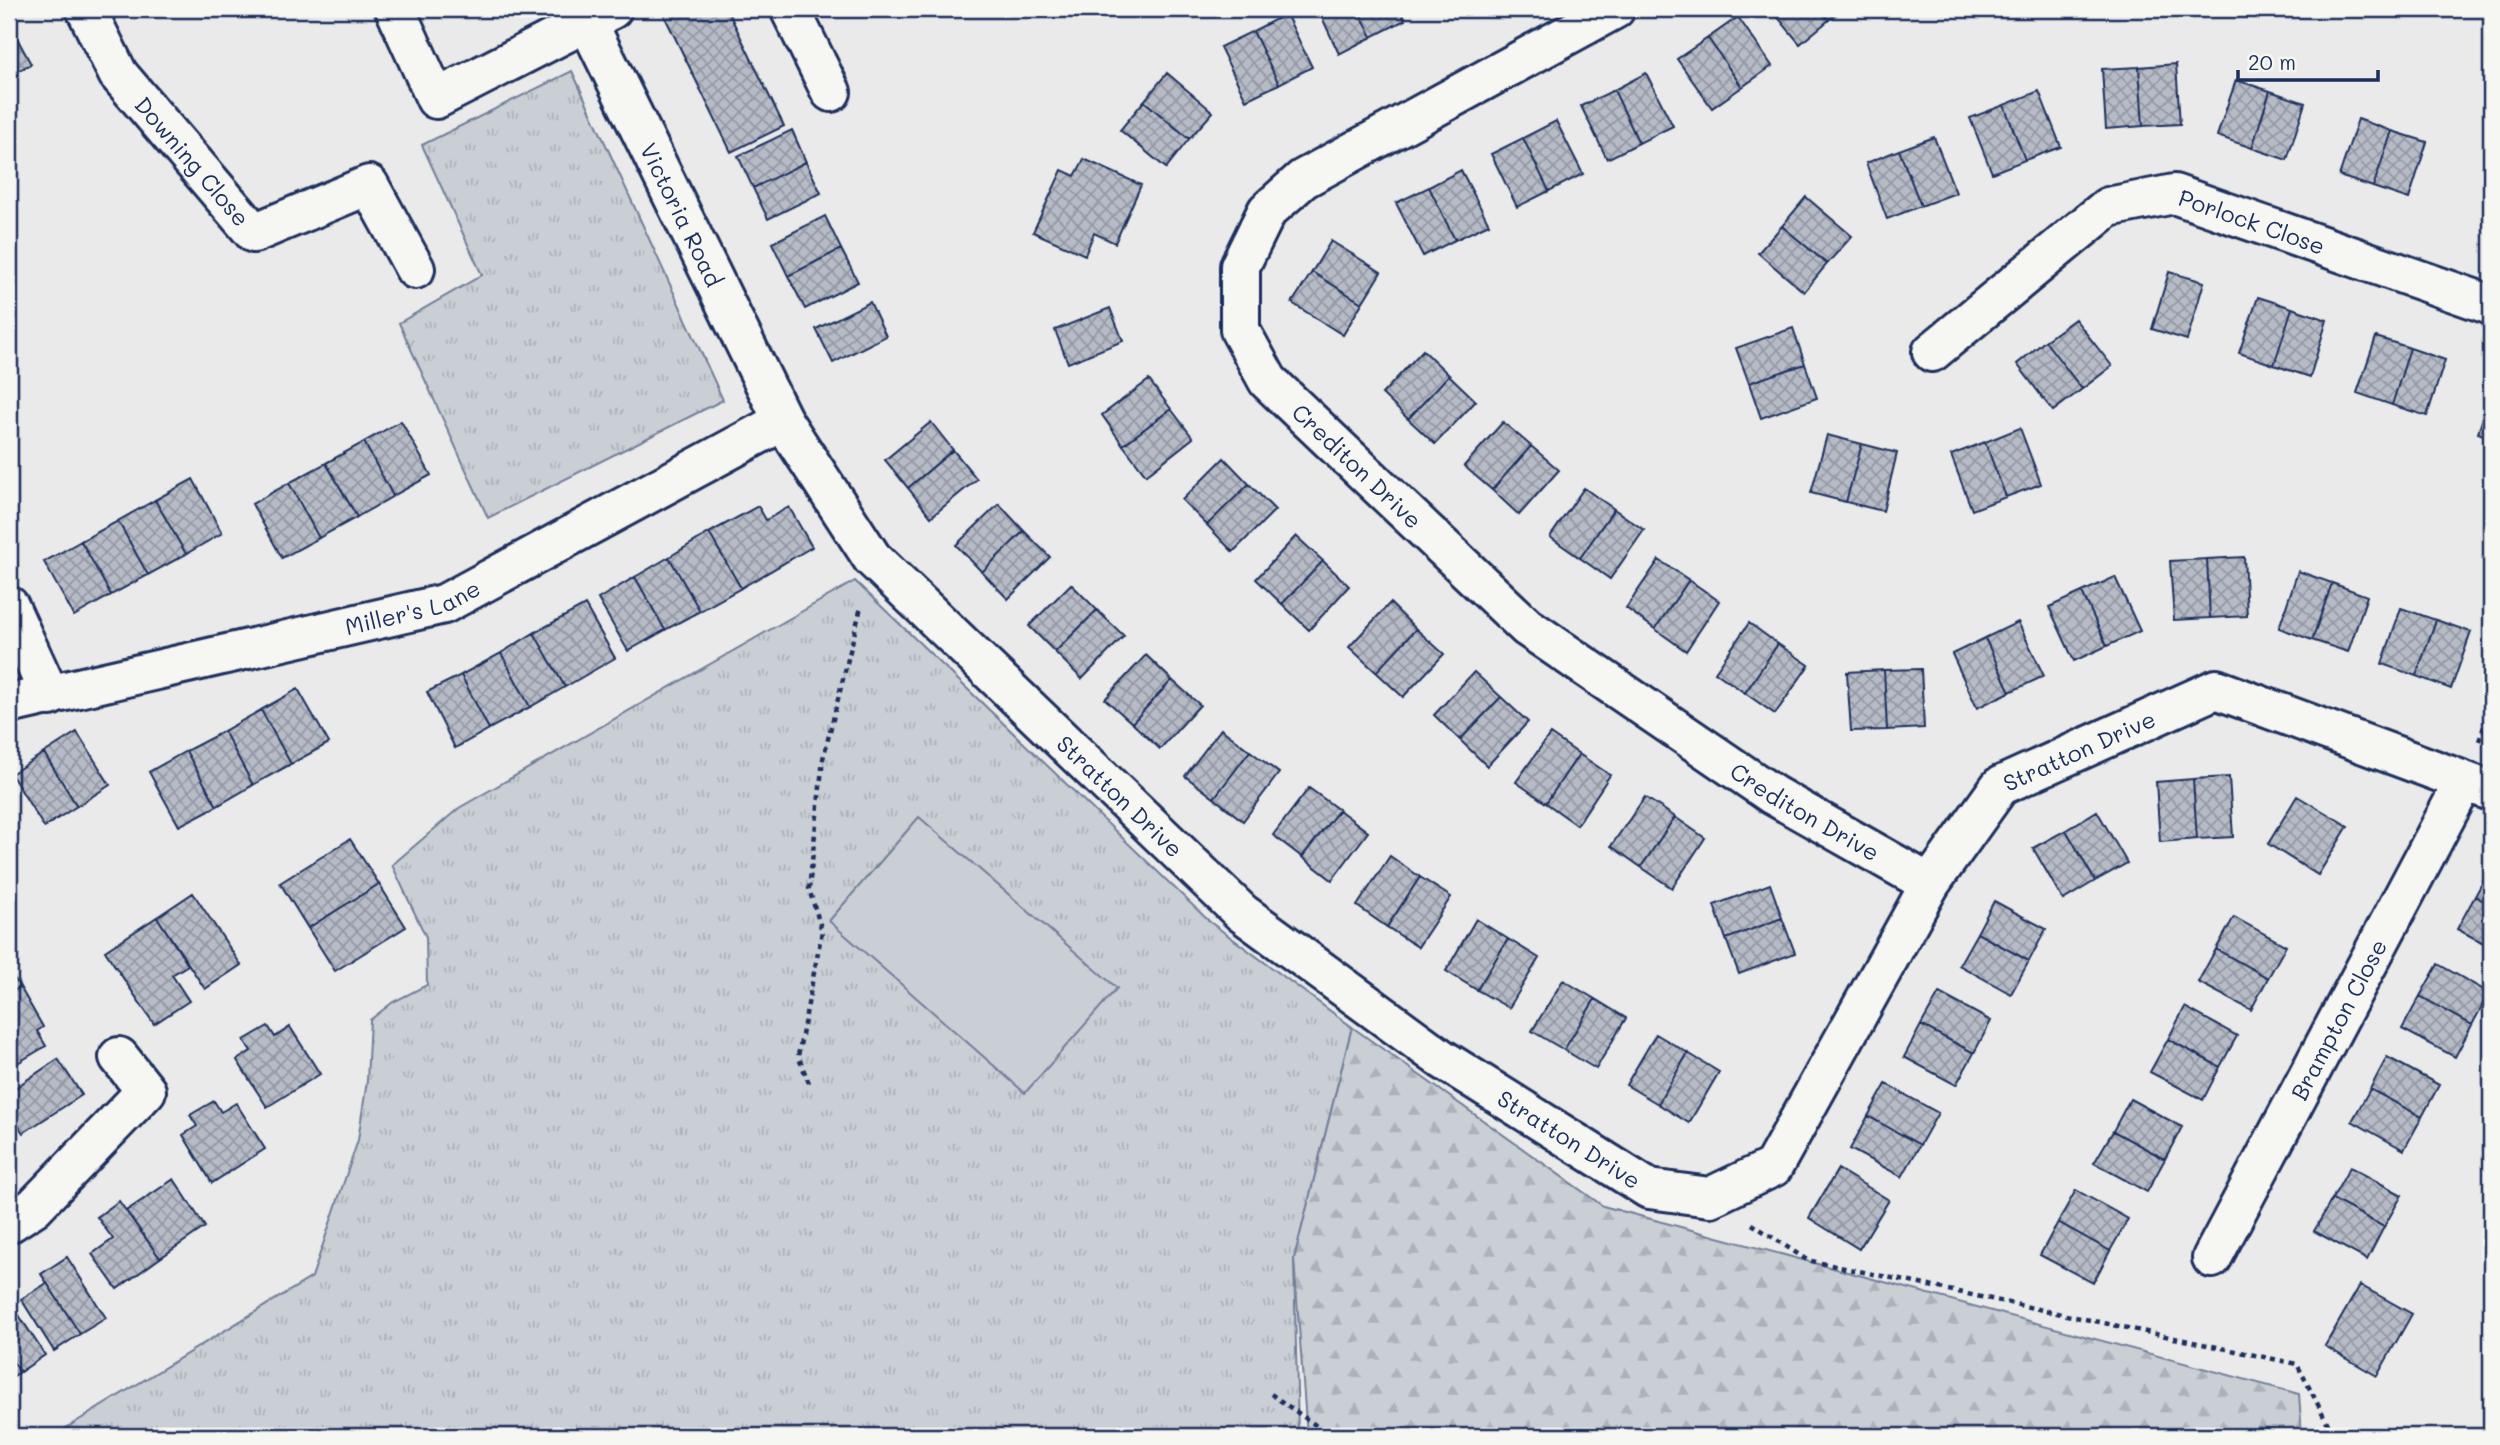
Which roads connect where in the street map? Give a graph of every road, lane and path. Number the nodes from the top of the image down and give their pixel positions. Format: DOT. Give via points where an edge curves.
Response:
graph roads {
  1 [pos="86,9"];
  2 [pos="395,9"];
  3 [pos="790,9"];
  4 [pos="1615,9"];
  5 [pos="594,13"];
  6 [pos="831,93"];
  7 [pos="415,270"];
  8 [pos="2491,304"];
  9 [pos="1932,352"];
  10 [pos="783,421"];
  11 [pos="873,558"];
  12 [pos="9,606"];
  13 [pos="50,696"];
  14 [pos="9,704"];
  15 [pos="2478,786"];
  16 [pos="1930,884"];
  17 [pos="119,1057"];
  18 [pos="808,1083"];
  19 [pos="1710,1197"];
  20 [pos="9,1223"];
  21 [pos="2212,1258"];
  22 [pos="1271,1394"];
  23 [pos="1331,1436"];
  24 [pos="2325,1436"];
  1 -- 7 [label="street, Downing Close" via="118,74 254,233 369,185"];
  2 -- 5 [label="street" via="436,99"];
  3 -- 6 [label="street"];
  4 -- 16 [label="street, Crediton Drive" via="1303,179 1267,211 1240,266 1240,330 1268,381 1527,627 1773,795"];
  5 -- 10 [label="street, Victoria Road"];
  8 -- 9 [label="street, Porlock Close" via="2174,194 2108,206"];
  10 -- 11 [label="street, Stratton Drive"];
  10 -- 13 [label="street, Miller's Lane" via="444,604"];
  11 -- 18 [label="path" via="823,759 809,890 822,931 798,1056"];
  11 -- 19 [label="street, Stratton Drive" via="1242,913 1442,1059 1649,1189"];
  12 -- 13 [label="street"];
  13 -- 14 [label="street, Miller's Lane"];
  15 -- 16 [label="street, Stratton Drive" via="2216,689 2000,786"];
  15 -- 21 [label="street, Brampton Close"];
  16 -- 19 [label="street, Stratton Drive" via="1773,1167"];
  17 -- 20 [label="street" via="146,1091 34,1207"];
  19 -- 24 [label="path" via="1807,1260 2297,1364 2328,1424"];
  22 -- 23 [label="path"];
}
